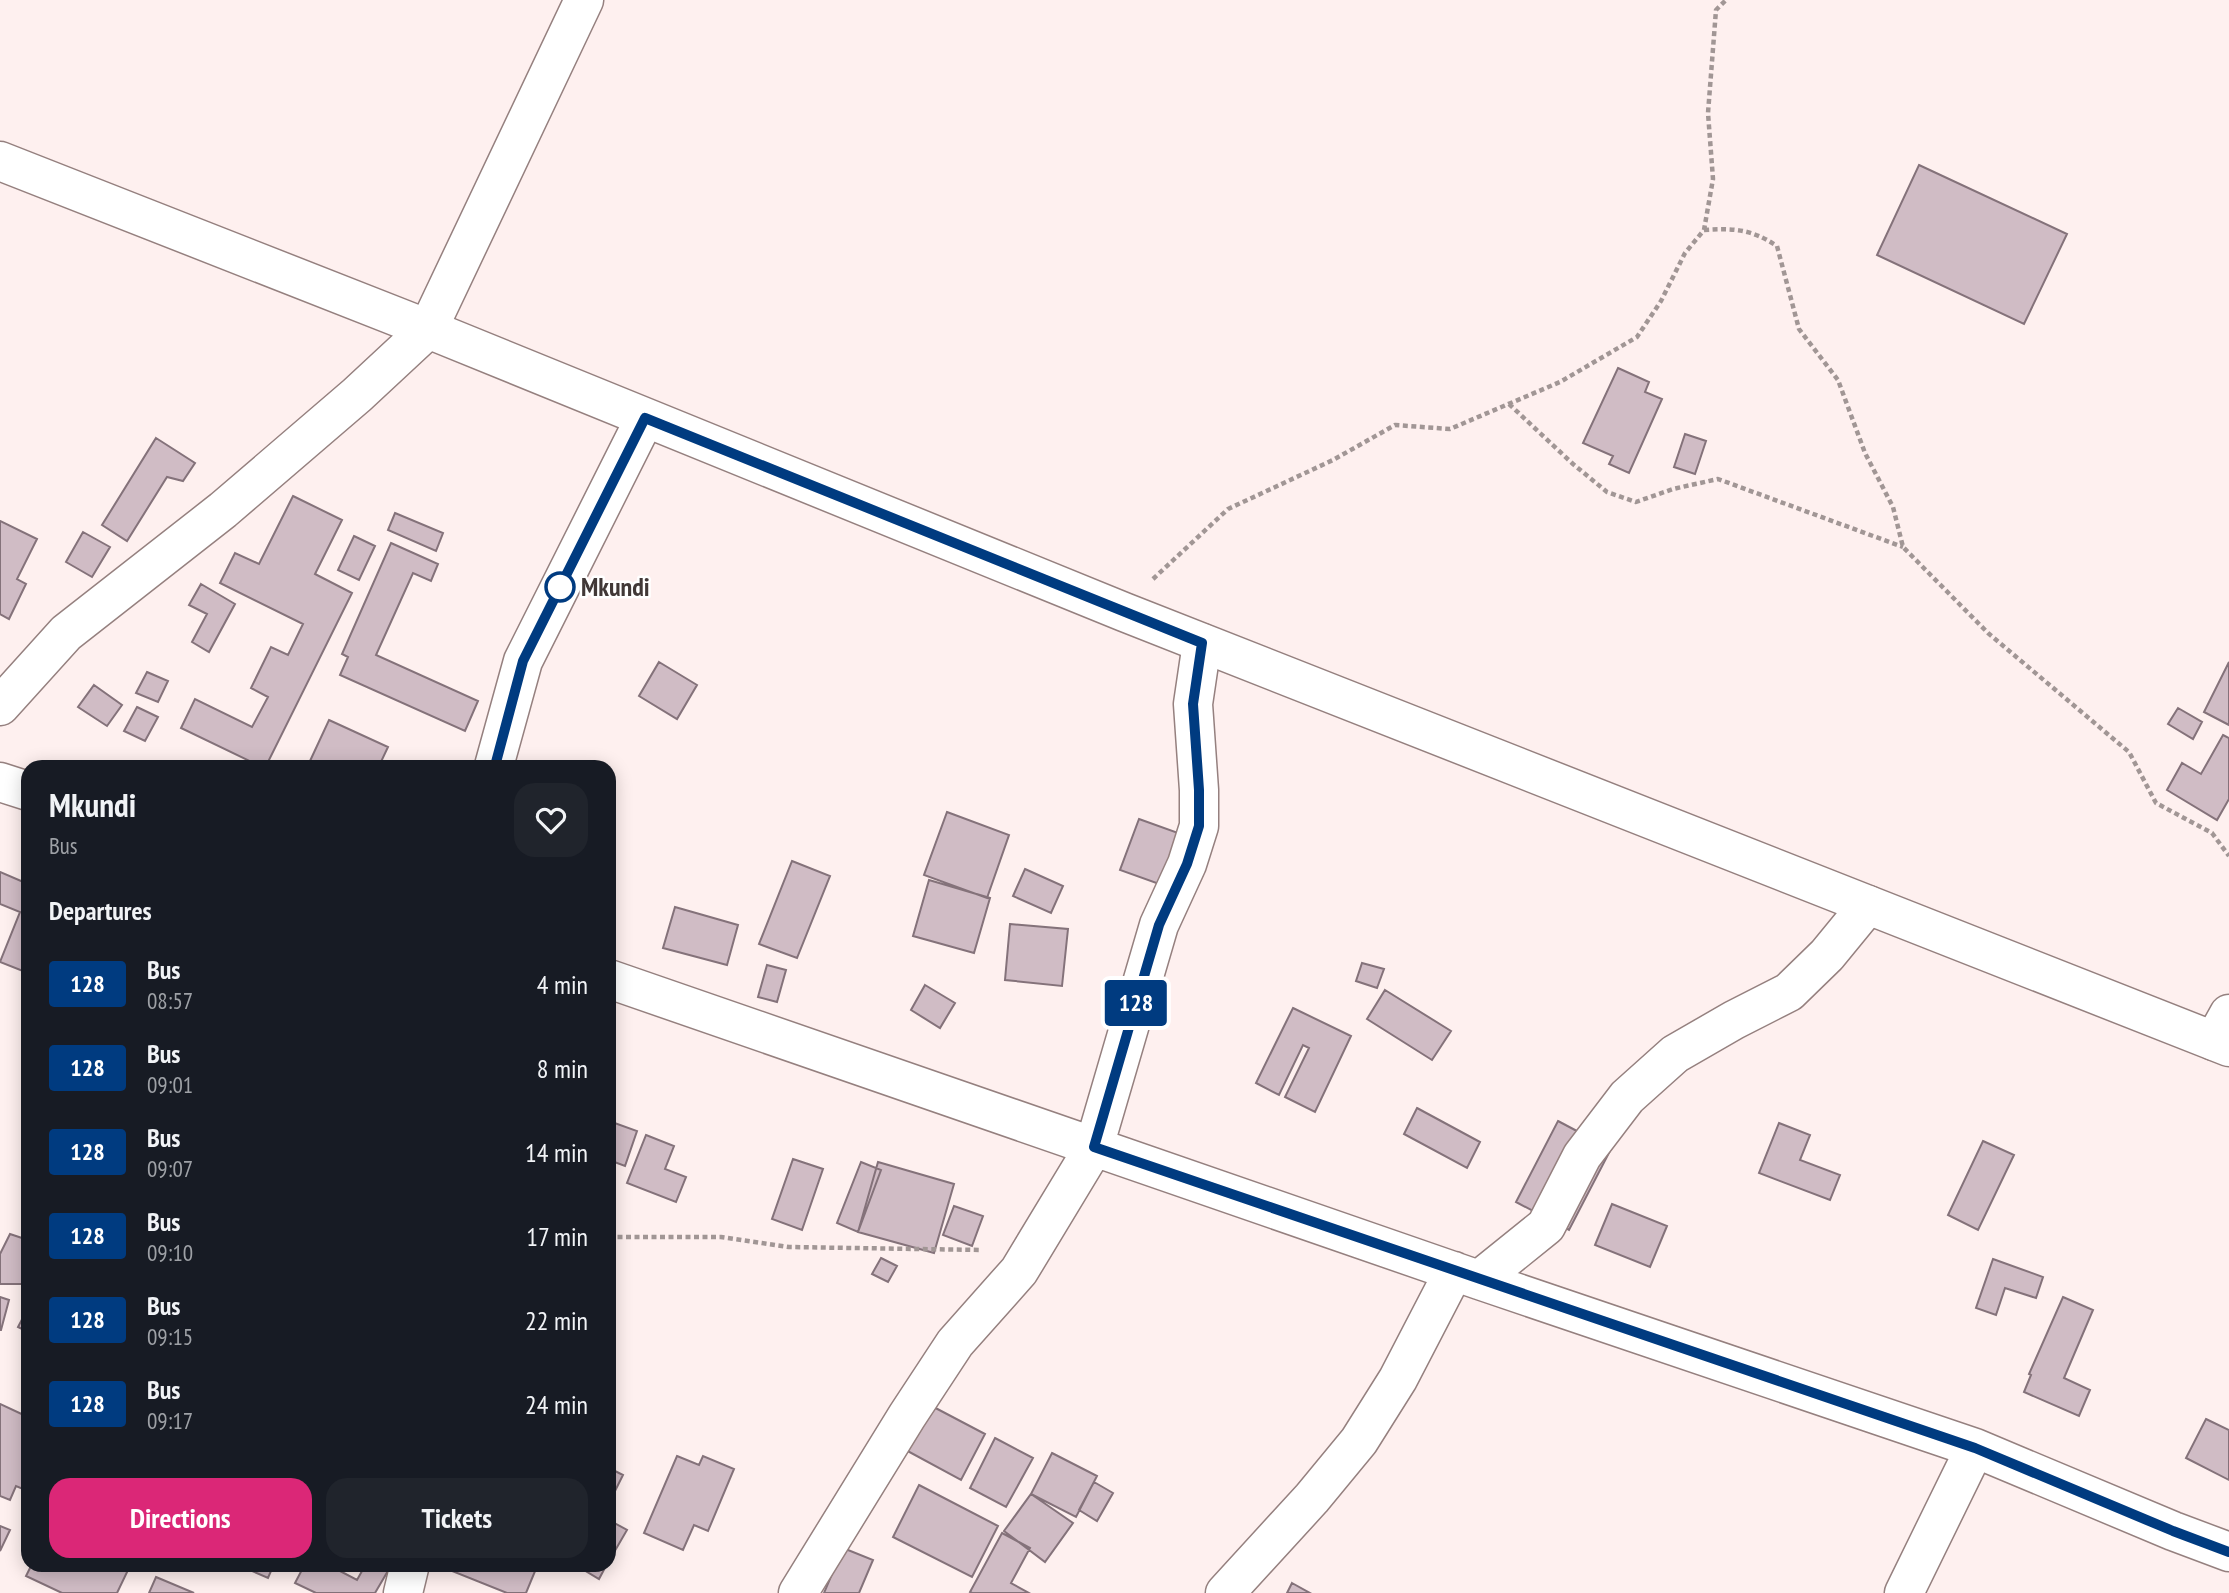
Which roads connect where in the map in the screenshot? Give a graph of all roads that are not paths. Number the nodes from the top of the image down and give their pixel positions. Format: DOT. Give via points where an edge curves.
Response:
graph roads {
  1 [pos="584,0"];
  2 [pos="0,161"];
  3 [pos="428,329"];
  4 [pos="645,418"];
  5 [pos="1202,643"];
  6 [pos="0,706"];
  7 [pos="497,760"];
  8 [pos="0,782"];
  9 [pos="21,789"];
  10 [pos="1868,905"];
  11 [pos="616,981"];
  12 [pos="2224,1034"];
  13 [pos="1094,1147"];
  14 [pos="1467,1276"];
  15 [pos="1975,1448"];
  16 [pos="2229,1552"];
  17 [pos="408,1572"];
  18 [pos="403,1593"];
  19 [pos="798,1593"];
  20 [pos="1225,1593"];
  21 [pos="1904,1593"];
  1 -- 3 [label="main road"];
  2 -- 3 [label="main road"];
  3 -- 4 [label="main road"];
  3 -- 6 [label="main road" via="223,510 65,634"];
  4 -- 5 [label="main road"];
  4 -- 7 [label="main road" via="523,661"];
  5 -- 10 [label="main road"];
  5 -- 13 [label="main road" via="1193,704 1199,826 1159,925"];
  8 -- 9 [label="main road"];
  10 -- 12 [label="main road"];
  10 -- 14 [label="main road" via="1789,992 1675,1054 1627,1097 1582,1156 1546,1226"];
  11 -- 13 [label="main road"];
  13 -- 14 [label="main road"];
  13 -- 19 [label="main road" via="1019,1271 955,1343"];
  14 -- 15 [label="main road"];
  14 -- 20 [label="main road" via="1359,1441"];
  15 -- 16 [label="main road"];
  15 -- 21 [label="main road"];
  17 -- 18 [label="main road"];
}
